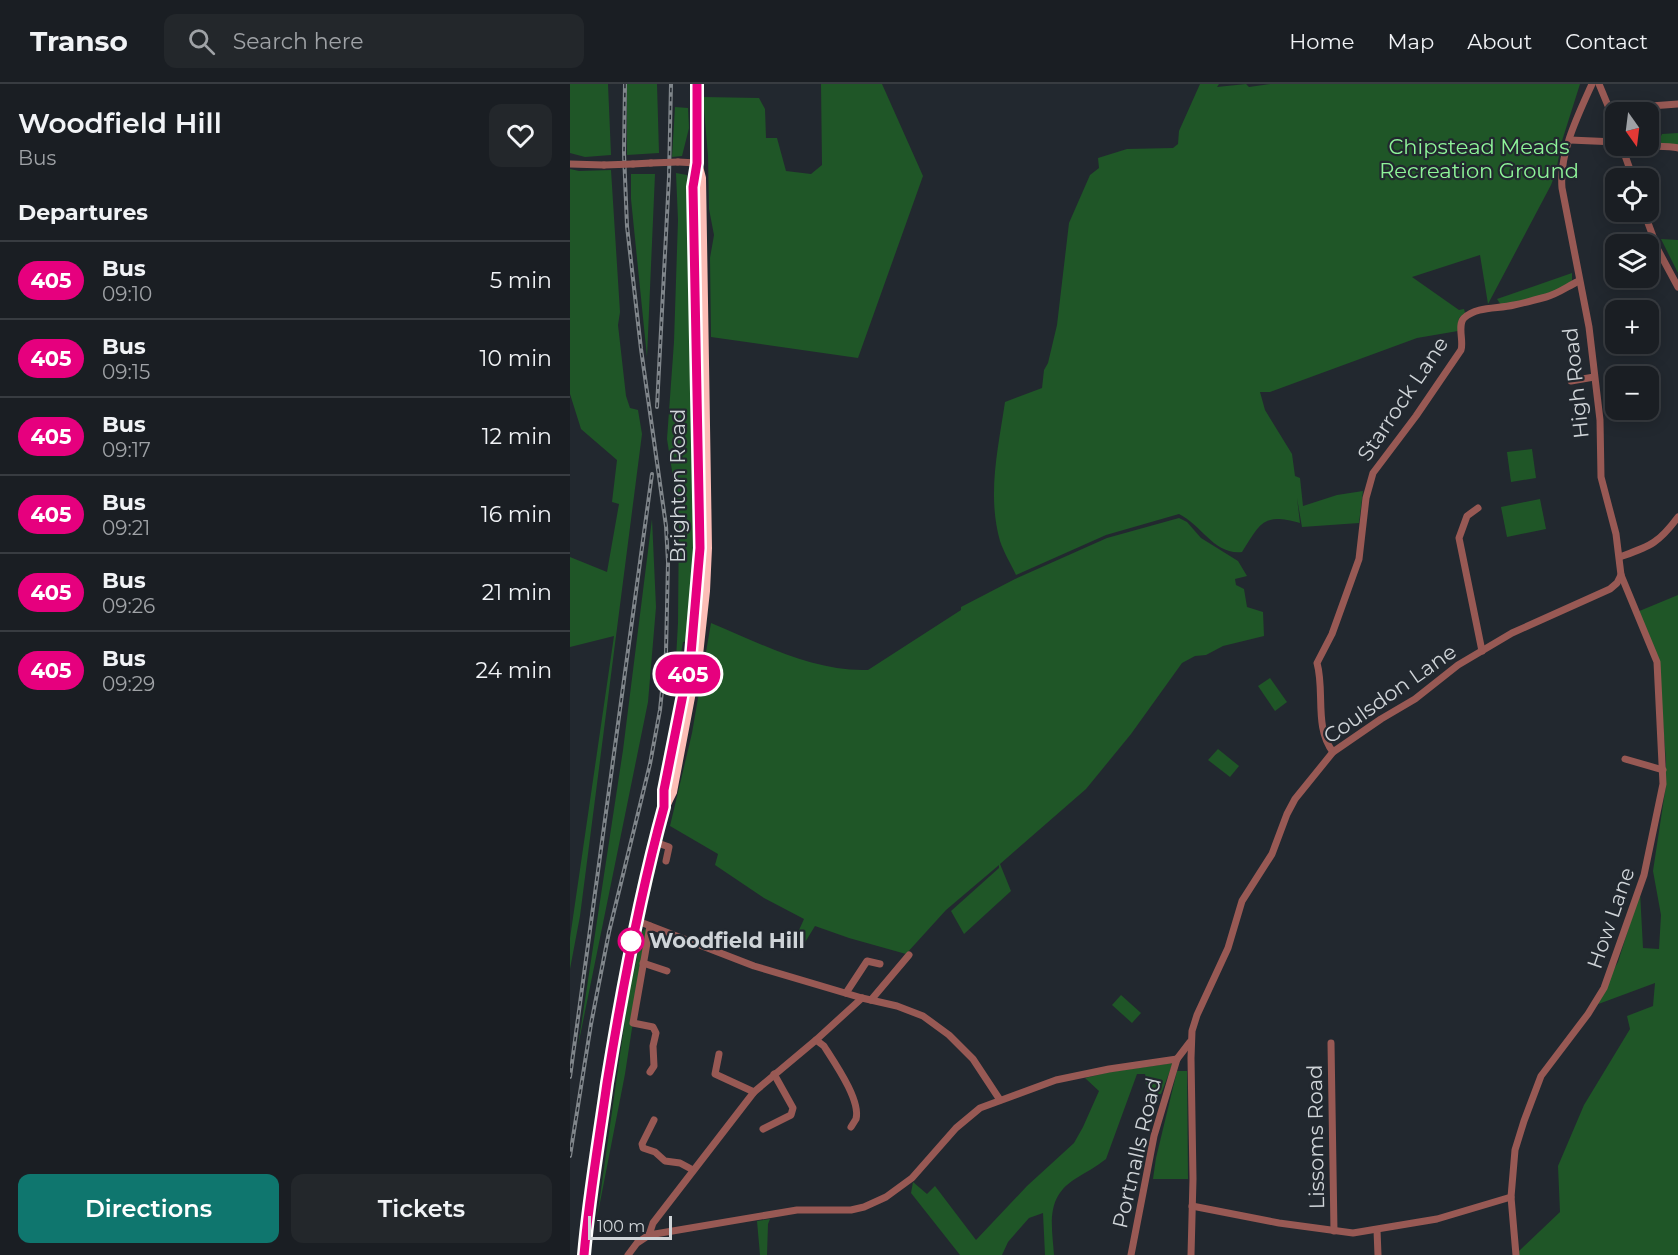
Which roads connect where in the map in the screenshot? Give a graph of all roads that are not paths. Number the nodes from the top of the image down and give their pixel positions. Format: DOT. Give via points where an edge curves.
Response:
graph roads {
  1 [pos="697,84"];
  2 [pos="1592,84"];
  3 [pos="1599,84"];
  4 [pos="1607,102"];
  5 [pos="1678,104"];
  6 [pos="1659,105"];
  7 [pos="1570,140"];
  8 [pos="1605,142"];
  9 [pos="1659,147"];
  10 [pos="1678,148"];
  11 [pos="697,163"];
  12 [pos="570,164"];
  13 [pos="1648,222"];
  14 [pos="1580,281"];
  15 [pos="1678,287"];
  16 [pos="1594,377"];
  17 [pos="1571,381"];
  18 [pos="1478,507"];
  19 [pos="1678,517"];
  20 [pos="1620,557"];
  21 [pos="1621,575"];
  22 [pos="1482,651"];
  23 [pos="1333,753"];
  24 [pos="1625,759"];
  25 [pos="1663,770"];
  26 [pos="654,842"];
  27 [pos="666,861"];
  28 [pos="635,920"];
  29 [pos="650,926"];
  30 [pos="909,955"];
  31 [pos="643,963"];
  32 [pos="880,964"];
  33 [pos="667,971"];
  34 [pos="846,993"];
  35 [pos="862,998"];
  36 [pos="871,1000"];
  37 [pos="1191,1039"];
  38 [pos="816,1040"];
  39 [pos="1331,1043"];
  40 [pos="719,1054"];
  41 [pos="1177,1059"];
  42 [pos="650,1072"];
  43 [pos="774,1074"];
  44 [pos="754,1092"];
  45 [pos="1000,1100"];
  46 [pos="654,1120"];
  47 [pos="851,1127"];
  48 [pos="763,1129"];
  49 [pos="693,1170"];
  50 [pos="1511,1197"];
  51 [pos="1192,1206"];
  52 [pos="1377,1230"];
  53 [pos="1334,1231"];
  54 [pos="649,1234"];
  55 [pos="585,1255"];
  56 [pos="628,1255"];
  57 [pos="1131,1255"];
  58 [pos="1191,1255"];
  59 [pos="1378,1255"];
  60 [pos="1516,1255"];
  1 -- 11 [label="highway, Brighton Road"];
  2 -- 7 [label="street, High Road"];
  3 -- 4 [label="street"];
  5 -- 6 [label="street"];
  7 -- 8 [label="street"];
  7 -- 14 [label="street, High Road" via="1561,179"];
  9 -- 10 [label="street"];
  11 -- 12 [label="street, bridge"];
  11 -- 26 [label="highway, Brighton Road" via="693,187 700,548 691,654 664,807"];
  13 -- 15 [label="street"];
  14 -- 16 [label="street, High Road"];
  14 -- 23 [label="street, Starrock Lane" via="1549,297 1476,311 1464,318 1461,350 1373,473 1359,559 1332,634 1317,663 1324,730"];
  16 -- 17 [label="street"];
  16 -- 20 [label="street, High Road" via="1601,477"];
  18 -- 22 [label="street" via="1467,516 1459,538"];
  19 -- 20 [label="street" via="1655,543"];
  20 -- 21 [label="street, High Road"];
  21 -- 22 [label="street, Coulsdon Lane" via="1610,589 1512,633"];
  21 -- 25 [label="street, How Lane" via="1657,662"];
  22 -- 23 [label="street, Coulsdon Lane"];
  23 -- 37 [label="street, Coulsdon Lane" via="1295,799 1272,854 1242,902"];
  24 -- 25 [label="street"];
  25 -- 50 [label="street, How Lane" via="1644,875 1631,914 1604,988 1541,1076 1515,1150"];
  26 -- 27 [label="street" via="669,847"];
  26 -- 28 [label="highway, Brighton Road"];
  28 -- 29 [label="street"];
  28 -- 55 [label="highway, Brighton Road" via="588,1212"];
  29 -- 31 [label="street"];
  29 -- 34 [label="street" via="754,966"];
  30 -- 36 [label="street"];
  31 -- 33 [label="street"];
  31 -- 42 [label="street" via="633,1023 656,1025 654,1066"];
  32 -- 34 [label="street" via="867,961"];
  34 -- 35 [label="street"];
  35 -- 36 [label="street"];
  35 -- 38 [label="street"];
  36 -- 45 [label="street" via="923,1016 949,1035 973,1059"];
  37 -- 41 [label="street, Coulsdon Lane"];
  37 -- 51 [label="street, Coulsdon Lane"];
  38 -- 43 [label="street"];
  38 -- 47 [label="street" via="824,1046 854,1098 856,1119"];
  39 -- 53 [label="street, Lissoms Road"];
  40 -- 44 [label="street" via="715,1074"];
  41 -- 45 [label="street" via="1056,1080"];
  41 -- 57 [label="street, Portnalls Road" via="1154,1136"];
  43 -- 44 [label="street"];
  43 -- 48 [label="street" via="793,1108 793,1118"];
  44 -- 49 [label="street"];
  45 -- 54 [label="street" via="980,1108 956,1128 912,1178 864,1207 797,1210"];
  46 -- 49 [label="street" via="643,1148 665,1161"];
  49 -- 54 [label="street"];
  50 -- 52 [label="street" via="1437,1219"];
  50 -- 60 [label="street, How Lane"];
  51 -- 53 [label="street"];
  51 -- 58 [label="street, Coulsdon Lane"];
  52 -- 53 [label="street"];
  52 -- 59 [label="street"];
  54 -- 56 [label="street"];
}
